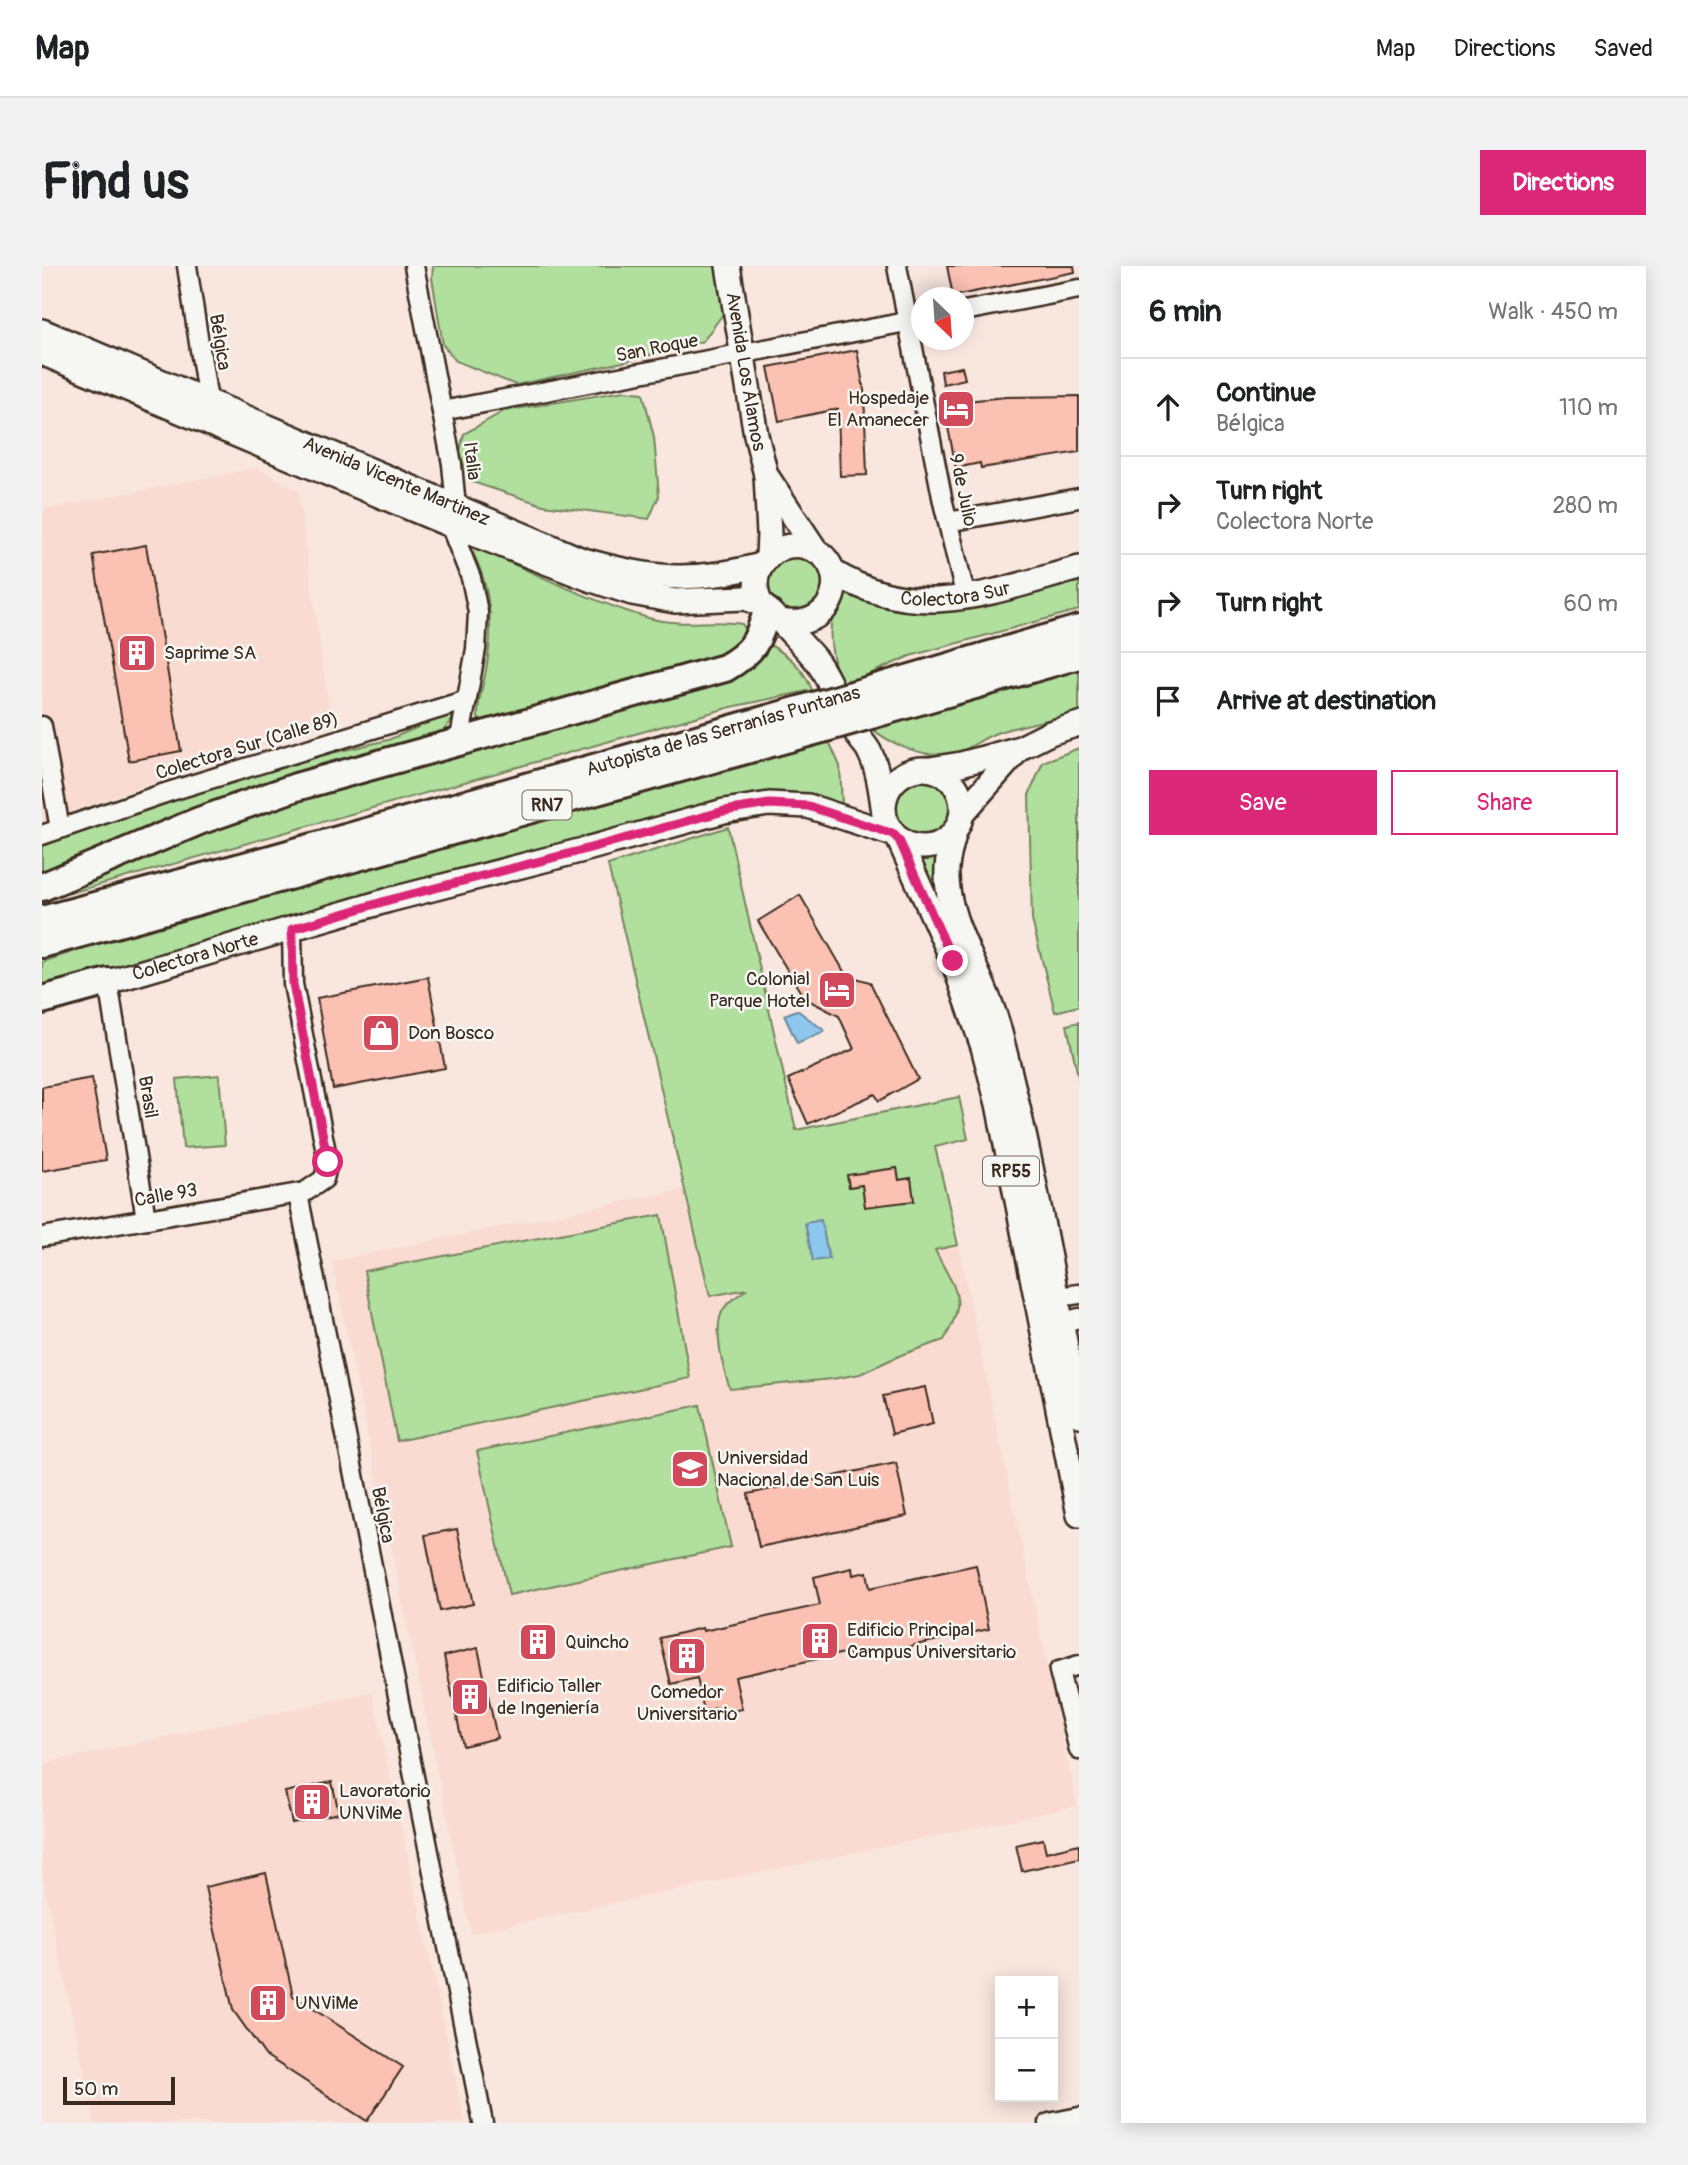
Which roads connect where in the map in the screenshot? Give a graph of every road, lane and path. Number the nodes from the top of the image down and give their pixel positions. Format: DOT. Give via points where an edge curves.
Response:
graph roads {
  1 [pos="187,266"];
  2 [pos="414,266"];
  3 [pos="729,266"];
  4 [pos="897,266"];
  5 [pos="1079,289"];
  6 [pos="911,308"];
  7 [pos="974,309"];
  8 [pos="911,321"];
  9 [pos="42,331"];
  10 [pos="920,350"];
  11 [pos="42,353"];
  12 [pos="742,353"];
  13 [pos="442,411"];
  14 [pos="207,412"];
  15 [pos="766,475"];
  16 [pos="1079,498"];
  17 [pos="453,516"];
  18 [pos="948,522"];
  19 [pos="817,552"];
  20 [pos="764,561"];
  21 [pos="1079,568"];
  22 [pos="833,572"];
  23 [pos="966,598"];
  24 [pos="827,608"];
  25 [pos="769,612"];
  26 [pos="1079,629"];
  27 [pos="1079,655"];
  28 [pos="817,661"];
  29 [pos="467,700"];
  30 [pos="865,704"];
  31 [pos="816,718"];
  32 [pos="1079,724"];
  33 [pos="42,726"];
  34 [pos="459,743"];
  35 [pos="1020,748"];
  36 [pos="869,751"];
  37 [pos="926,769"];
  38 [pos="959,823"];
  39 [pos="892,829"];
  40 [pos="61,830"];
  41 [pos="42,835"];
  42 [pos="42,887"];
  43 [pos="42,920"];
  44 [pos="292,929"];
  45 [pos="42,944"];
  46 [pos="108,982"];
  47 [pos="42,1000"];
  48 [pos="298,1194"];
  49 [pos="146,1219"];
  50 [pos="42,1237"];
  51 [pos="1057,1297"];
  52 [pos="1061,1323"];
  53 [pos="1079,1415"];
  54 [pos="1079,1515"];
  55 [pos="1079,1665"];
  56 [pos="1079,1750"];
  57 [pos="1079,2117"];
  58 [pos="483,2123"];
  59 [pos="1049,2123"];
  1 -- 14 [label="street, Bélgica"];
  2 -- 13 [label="street, Italia"];
  3 -- 12 [label="main road, Avenida Los Álamos"];
  4 -- 6 [label="street, 9 de Julio"];
  5 -- 7 [label="street"];
  8 -- 12 [label="street, San Roque"];
  9 -- 14 [label="main road, Avenida Vicente Martinez"];
  10 -- 18 [label="street, 9 de Julio"];
  11 -- 14 [label="main road, Avenida Vicente Martinez"];
  12 -- 13 [label="street, San Roque"];
  12 -- 15 [label="main road, Avenida Los Álamos"];
  13 -- 17 [label="street, Italia" via="452,464"];
  14 -- 17 [label="main road, Avenida Vicente Martinez"];
  15 -- 19 [label="main road, Avenida Los Álamos"];
  15 -- 20 [label="main road, Avenida Los Álamos" via="769,534"];
  16 -- 18 [label="street"];
  17 -- 20 [label="main road, Avenida Vicente Martinez" via="629,573 701,576 738,571"];
  17 -- 25 [label="main road, Avenida Vicente Martinez" via="592,580 632,593 675,601 745,598"];
  17 -- 29 [label="street, Italia" via="478,612 477,649"];
  18 -- 23 [label="street, 9 de Julio"];
  19 -- 20 [label="main road" via="794,545 780,548"];
  19 -- 22 [label="main road"];
  20 -- 25 [label="main road" via="756,592"];
  21 -- 23 [label="main road, Colectora Sur"];
  22 -- 23 [label="main road, Colectora Sur" via="874,593 916,600"];
  22 -- 24 [label="main road" via="833,596"];
  24 -- 25 [label="main road" via="818,617 794,624"];
  24 -- 28 [label="main road"];
  25 -- 28 [label="main road"];
  25 -- 34 [label="highway" via="752,649 725,668"];
  26 -- 30 [label="highway, Autopista de las Serranías Puntanas / RN7"];
  27 -- 30 [label="highway, Autopista de las Serranías Puntanas / RN7"];
  28 -- 36 [label="main road"];
  29 -- 34 [label="street, Italia"];
  29 -- 40 [label="street, Colectora Sur (Calle 89)" via="168,792"];
  30 -- 31 [label="highway, Autopista de las Serranías Puntanas / RN7, bridge"];
  31 -- 43 [label="highway, Autopista de las Serranías Puntanas / RN7"];
  31 -- 45 [label="highway, Autopista de las Serranías Puntanas / RN7"];
  32 -- 35 [label="main road, RP55"];
  33 -- 40 [label="street"];
  34 -- 42 [label="highway" via="296,787 199,821"];
  35 -- 37 [label="main road, RP55"];
  35 -- 38 [label="main road, RP55"];
  36 -- 37 [label="main road"];
  36 -- 39 [label="main road"];
  37 -- 38 [label="main road" via="942,774 958,790 962,802"];
  37 -- 39 [label="main road, RP55" via="911,771 887,791"];
  38 -- 39 [label="main road, RP55" via="946,840 923,848 910,846"];
  38 -- 51 [label="main road, RP55" via="947,868 954,914 999,1026"];
  39 -- 44 [label="main road, Colectora Norte" via="808,806 769,804 724,811"];
  39 -- 51 [label="main road, RP55" via="953,961"];
  40 -- 41 [label="street, Colectora Sur (Calle 89)"];
  44 -- 46 [label="main road, Colectora Norte"];
  44 -- 48 [label="street" via="293,984 328,1162 324,1180"];
  46 -- 47 [label="highway"];
  46 -- 49 [label="street, Brasil"];
  48 -- 49 [label="street, Calle 93"];
  48 -- 58 [label="street, Bélgica"];
  49 -- 50 [label="street, Calle 93"];
  51 -- 52 [label="main road, RP55"];
  52 -- 53 [label="main road, RP55"];
  52 -- 54 [label="main road, RP55"];
  55 -- 56 [label="street" via="1059,1671"];
  57 -- 59 [label="street"];
}
